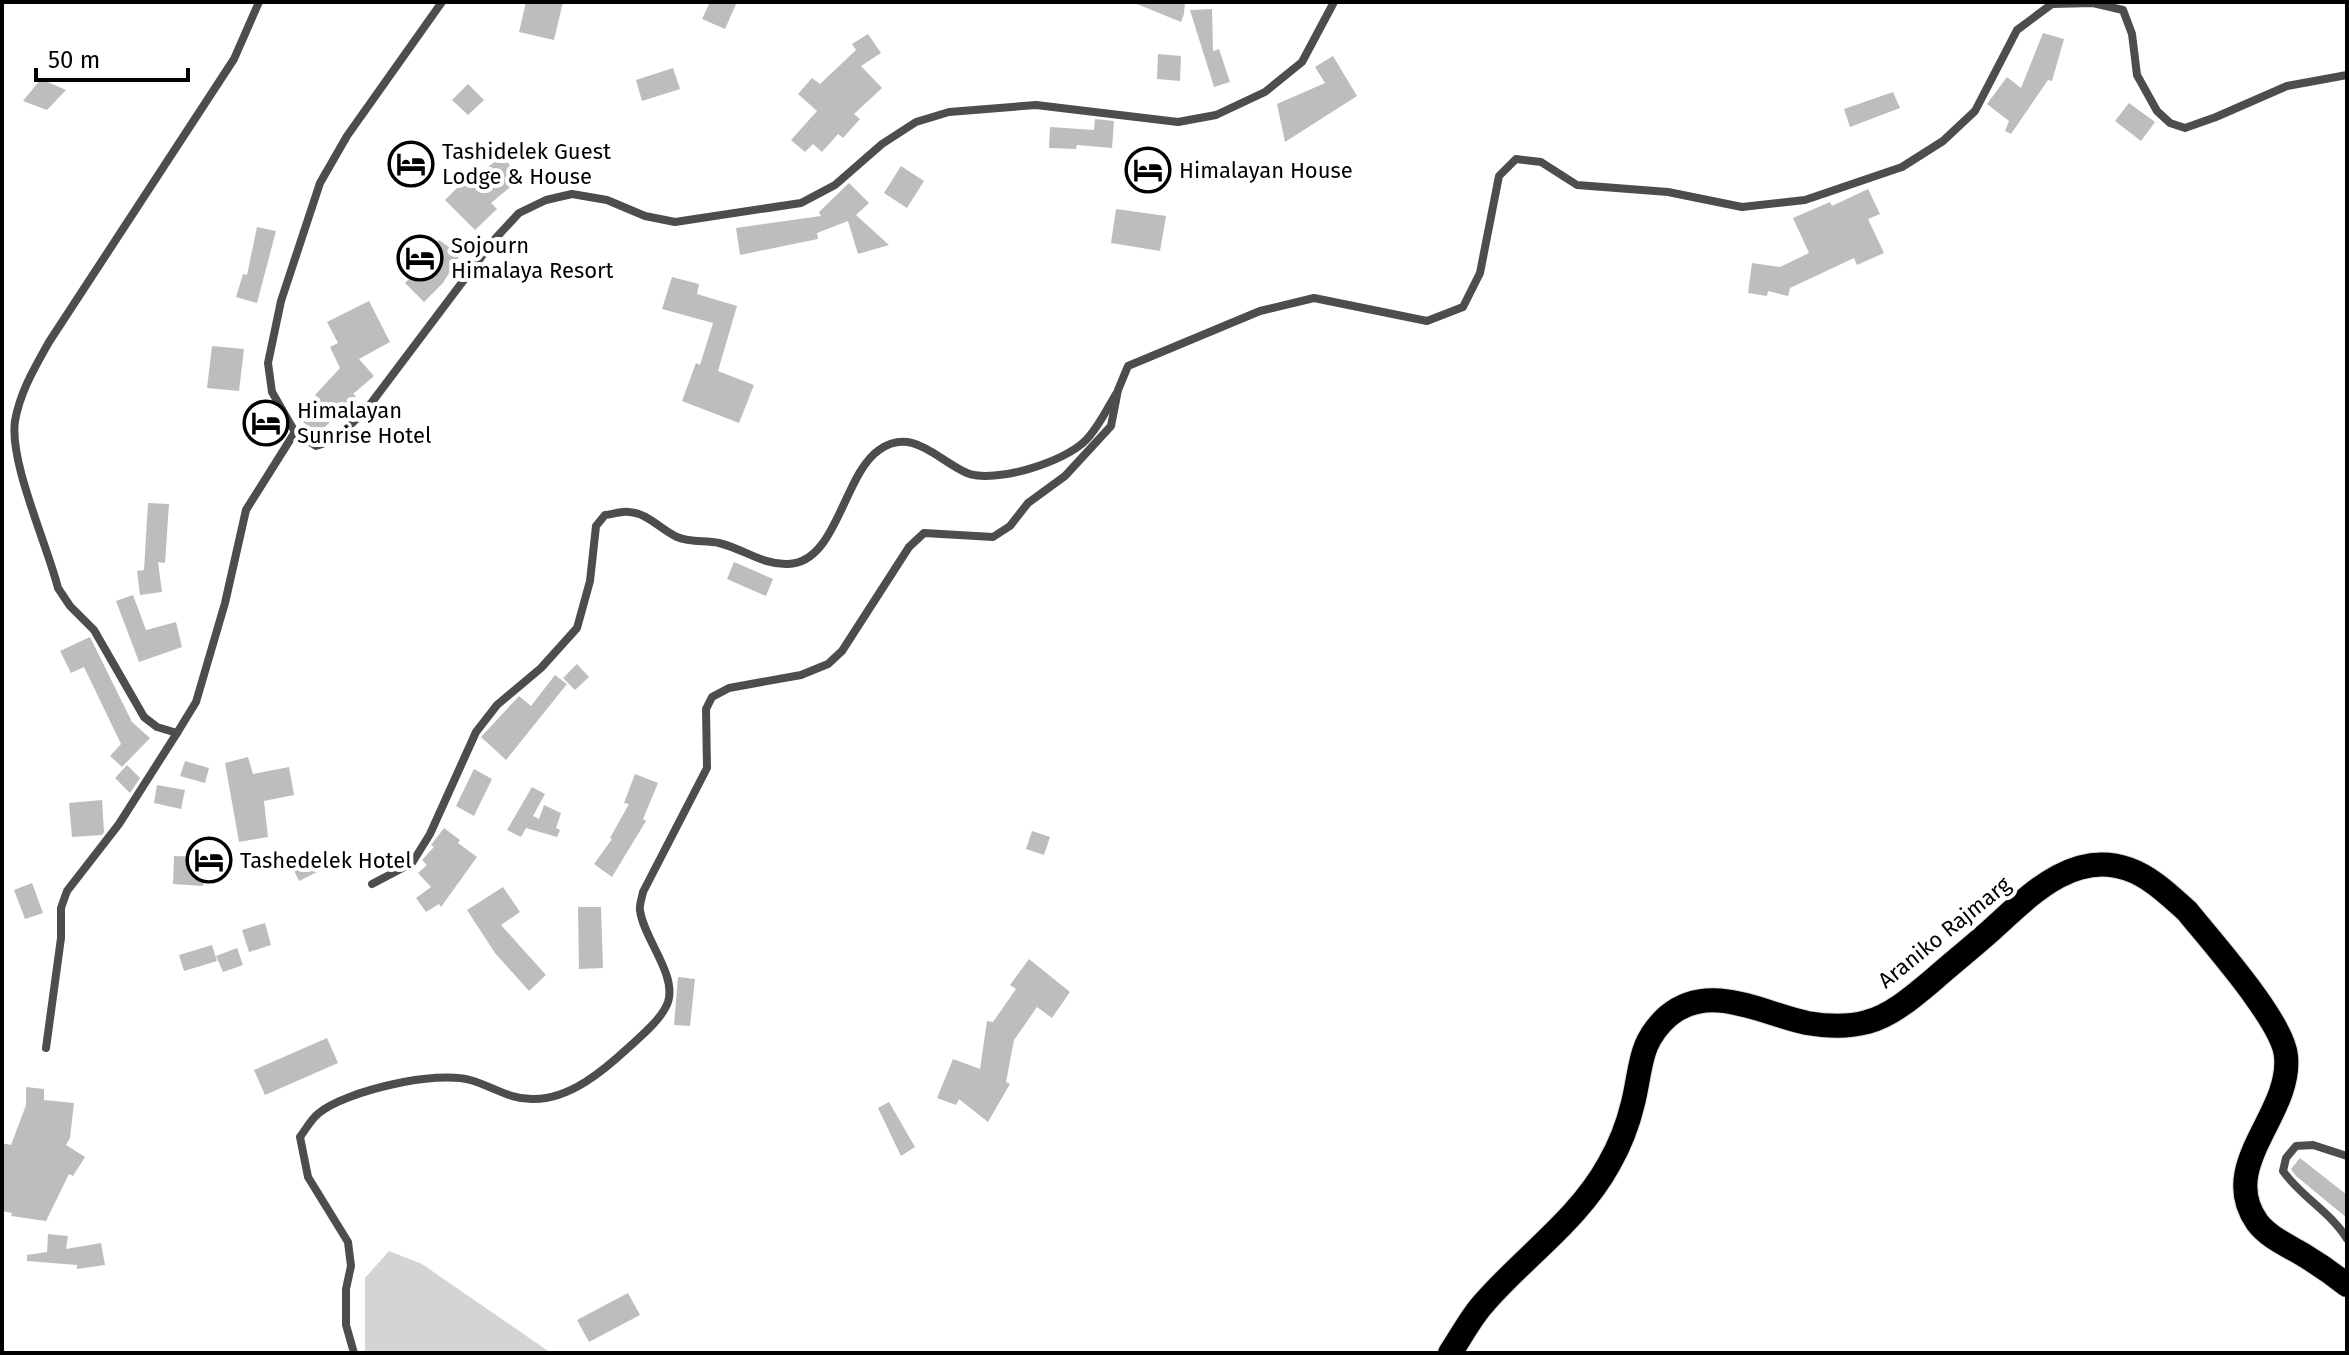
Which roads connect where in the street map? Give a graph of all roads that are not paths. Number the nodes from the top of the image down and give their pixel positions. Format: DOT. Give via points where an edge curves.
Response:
graph roads {
  1 [pos="259,2"];
  2 [pos="442,2"];
  3 [pos="1334,2"];
  4 [pos="2347,75"];
  5 [pos="1118,390"];
  6 [pos="295,432"];
  7 [pos="177,733"];
  8 [pos="372,884"];
  9 [pos="46,1048"];
  10 [pos="2347,1156"];
  11 [pos="2347,1239"];
  12 [pos="2347,1285"];
  13 [pos="354,1353"];
  14 [pos="1450,1353"];
  1 -- 7 [label="street" via="234,59 49,342 28,380 15,421 15,451 58,588 94,630 144,717"];
  2 -- 6 [label="street" via="347,136 320,183 301,236 268,363 272,392"];
  3 -- 6 [label="street" via="1302,62 1265,92 1216,115 1178,122 1036,105 949,112 916,122 835,185 801,203 675,222 572,194 546,200 519,213 494,240 366,410 334,440 316,446"];
  4 -- 5 [label="street" via="2287,86 2185,128 2157,111 2137,75 2123,10 2093,3 2052,4 2017,30 1975,111 1943,141 1902,167 1805,200 1742,207 1668,192 1577,185 1541,162 1516,159 1499,176 1480,273 1463,307 1427,321 1314,298 1274,308 1128,366"];
  5 -- 8 [label="street" via="1086,441 1055,460 1000,476 968,474 914,443 894,442 877,451 856,478 823,544 812,557 791,564 762,561 717,542 680,538 629,512 605,515 596,526 590,581 577,628 476,732 412,863"];
  5 -- 13 [label="street" via="1111,426 1010,526 993,537 924,533 909,547 842,651 828,664 801,675 729,688 712,697 706,709 707,768 643,892 640,909 661,960 670,994 667,1005 605,1070 569,1090 535,1099 508,1095 469,1079 438,1076 348,1095 318,1113 300,1137 308,1177 348,1242 346,1325"];
  6 -- 7 [label="street" via="246,510 217,635 196,702"];
  7 -- 9 [label="street" via="119,824 67,891"];
  10 -- 11 [label="street" via="2313,1145 2296,1146 2283,1171"];
  12 -- 14 [label="highway, Araniko Rajmarg" via="2278,1241 2258,1223 2246,1198 2244,1178 2283,1079 2286,1056 2278,1028 2179,904 2128,868 2086,865 2031,894 1906,1002 1868,1022 1805,1023 1730,1001 1700,1001 1672,1013 1652,1031 1641,1056 1634,1102 1608,1166 1582,1204 1482,1305"];
}
